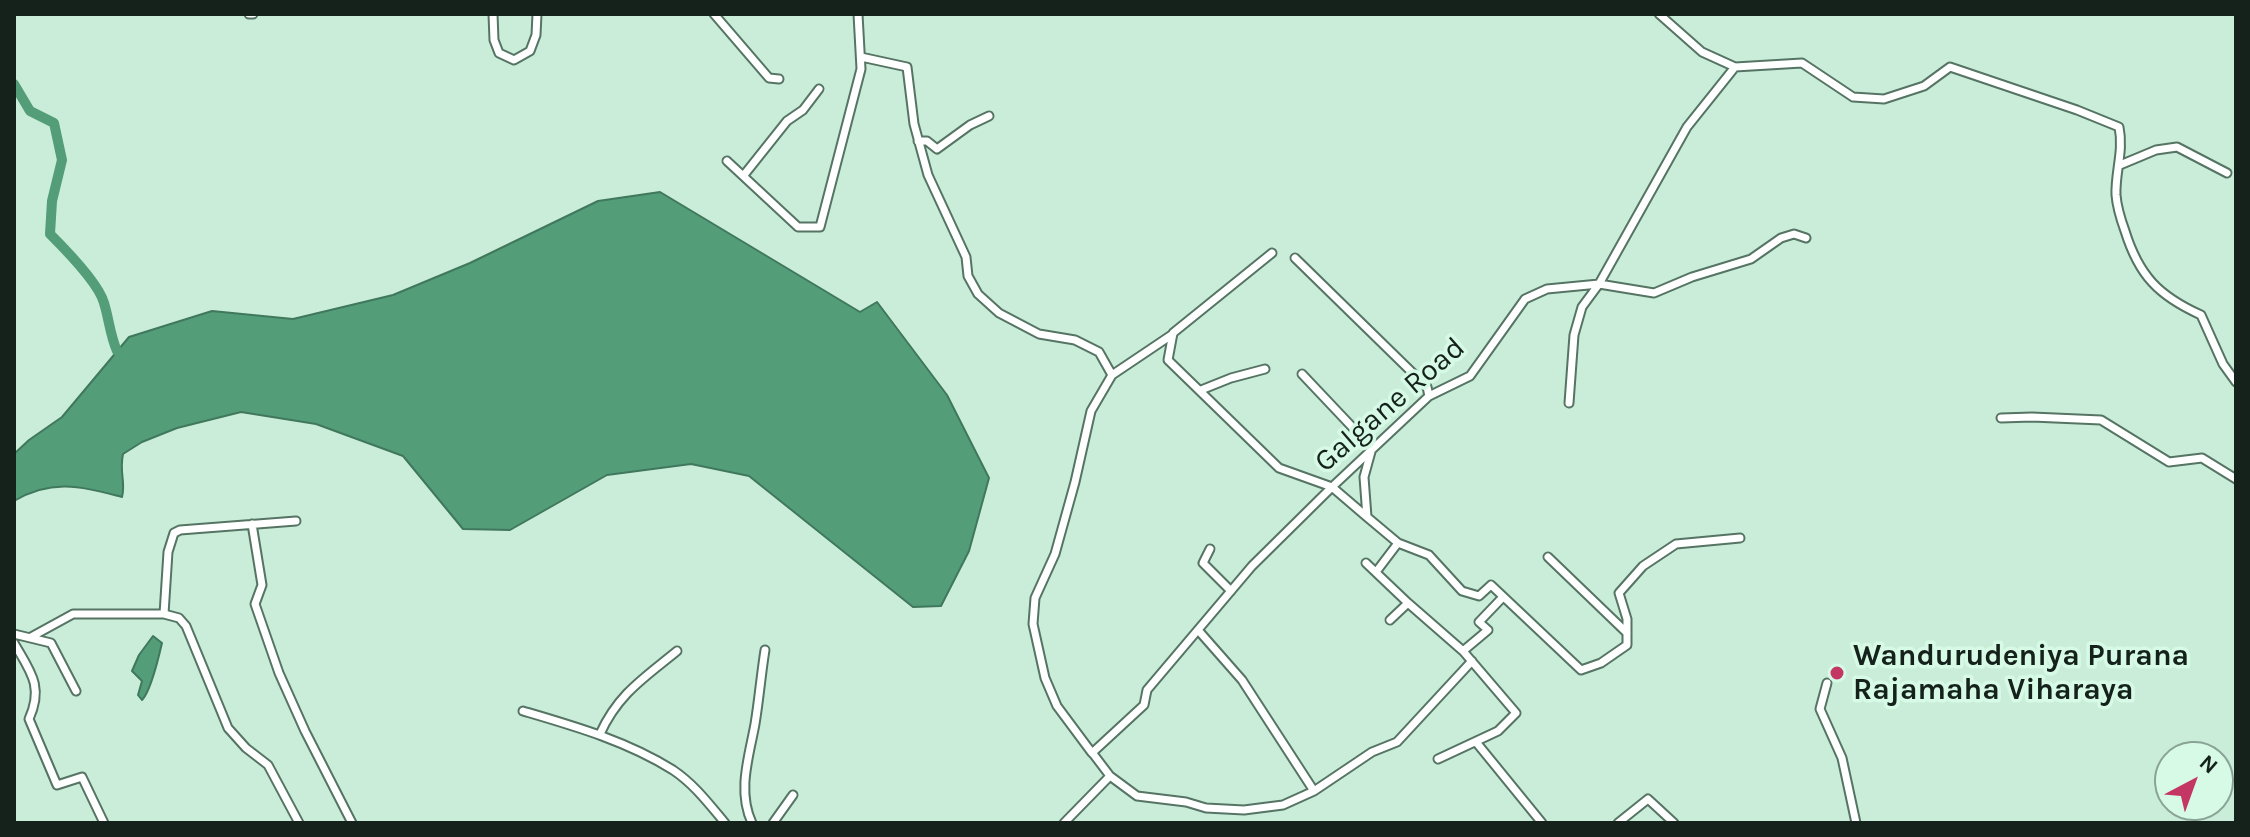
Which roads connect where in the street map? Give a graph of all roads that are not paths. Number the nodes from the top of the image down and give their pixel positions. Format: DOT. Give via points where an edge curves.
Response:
graph roads {
  1 [pos="493,14"];
  2 [pos="537,14"];
  3 [pos="714,14"];
  4 [pos="858,14"];
  5 [pos="1659,14"];
  6 [pos="861,57"];
  7 [pos="1735,67"];
  8 [pos="779,79"];
  9 [pos="819,89"];
  10 [pos="989,116"];
  11 [pos="918,141"];
  12 [pos="727,161"];
  13 [pos="2120,165"];
  14 [pos="2227,173"];
  15 [pos="744,175"];
  16 [pos="1806,238"];
  17 [pos="1272,253"];
  18 [pos="1295,258"];
  19 [pos="1599,284"];
  20 [pos="1173,333"];
  21 [pos="1265,369"];
  22 [pos="1302,374"];
  23 [pos="1112,375"];
  24 [pos="2236,382"];
  25 [pos="1201,390"];
  26 [pos="1429,396"];
  27 [pos="1569,403"];
  28 [pos="2001,418"];
  29 [pos="1372,448"];
  30 [pos="2236,479"];
  31 [pos="1332,487"];
  32 [pos="1367,517"];
  33 [pos="296,521"];
  34 [pos="252,524"];
  35 [pos="1740,538"];
  36 [pos="1398,543"];
  37 [pos="1210,549"];
  38 [pos="1548,557"];
  39 [pos="1366,563"];
  40 [pos="1376,572"];
  41 [pos="1231,591"];
  42 [pos="1503,597"];
  43 [pos="1408,603"];
  44 [pos="164,614"];
  45 [pos="1390,620"];
  46 [pos="1198,630"];
  47 [pos="1627,633"];
  48 [pos="14,634"];
  49 [pos="31,637"];
  50 [pos="14,643"];
  51 [pos="1039,648"];
  52 [pos="765,650"];
  53 [pos="677,651"];
  54 [pos="1463,651"];
  55 [pos="1472,661"];
  56 [pos="1827,683"];
  57 [pos="76,691"];
  58 [pos="523,711"];
  59 [pos="600,734"];
  60 [pos="1476,742"];
  61 [pos="1092,753"];
  62 [pos="1438,759"];
  63 [pos="1110,776"];
  64 [pos="1314,791"];
  65 [pos="793,795"];
  66 [pos="104,823"];
  67 [pos="299,823"];
  68 [pos="352,823"];
  69 [pos="725,823"];
  70 [pos="752,823"];
  71 [pos="773,823"];
  72 [pos="1064,823"];
  73 [pos="1542,823"];
  74 [pos="1618,823"];
  75 [pos="1674,823"];
  76 [pos="1856,823"];
  1 -- 2 [label="street" via="499,53 514,60 530,51"];
  3 -- 8 [label="street" via="769,78"];
  4 -- 6 [label="street"];
  5 -- 7 [label="street" via="1702,52"];
  6 -- 11 [label="street" via="907,67"];
  6 -- 15 [label="street" via="820,227 798,227"];
  7 -- 13 [label="street" via="1802,63 1853,97 1884,99 1924,86 1950,67 2119,127"];
  7 -- 19 [label="street" via="1687,127"];
  9 -- 15 [label="street"];
  10 -- 11 [label="street" via="937,149"];
  11 -- 23 [label="street" via="978,294 999,313 1039,334 1075,340 1099,352"];
  12 -- 15 [label="street"];
  13 -- 14 [label="street" via="2177,147"];
  13 -- 24 [label="street" via="2116,193 2134,259 2152,284 2201,315"];
  16 -- 19 [label="street, Galgane Road" via="1781,238 1751,259 1654,293"];
  17 -- 20 [label="street"];
  18 -- 26 [label="street" via="1427,387"];
  19 -- 26 [label="street, Galgane Road" via="1547,289 1525,299 1470,376"];
  19 -- 27 [label="street" via="1582,307 1574,335"];
  20 -- 23 [label="street"];
  20 -- 25 [label="street" via="1168,360"];
  21 -- 25 [label="street"];
  22 -- 29 [label="street"];
  23 -- 61 [label="street" via="1091,411 1055,554 1035,598 1033,624 1057,706"];
  25 -- 31 [label="street" via="1279,468"];
  26 -- 29 [label="street, Galgane Road"];
  28 -- 30 [label="street" via="2101,420 2169,462 2202,458"];
  29 -- 31 [label="street, Galgane Road"];
  29 -- 32 [label="street" via="1364,477"];
  31 -- 32 [label="street"];
  31 -- 41 [label="street, Galgane Road"];
  32 -- 36 [label="street"];
  33 -- 34 [label="street"];
  34 -- 44 [label="street" via="174,533"];
  34 -- 68 [label="street" via="262,585 255,604 289,696"];
  35 -- 47 [label="street" via="1676,544 1643,566 1619,593"];
  36 -- 40 [label="street"];
  36 -- 42 [label="street" via="1429,555 1462,591 1479,596 1491,585"];
  37 -- 41 [label="street" via="1203,563"];
  38 -- 47 [label="street"];
  39 -- 40 [label="street"];
  40 -- 43 [label="street"];
  41 -- 46 [label="street, Galgane Road"];
  42 -- 47 [label="street" via="1581,670 1627,645"];
  42 -- 54 [label="street" via="1479,622 1488,630"];
  43 -- 45 [label="street"];
  43 -- 54 [label="street"];
  44 -- 49 [label="street" via="73,614"];
  44 -- 67 [label="street" via="186,626 228,728 268,765"];
  46 -- 61 [label="street, Galgane Road" via="1147,690 1144,705"];
  46 -- 64 [label="street" via="1242,680"];
  48 -- 49 [label="street"];
  49 -- 57 [label="street" via="51,643"];
  50 -- 66 [label="street" via="35,678 35,706 29,719 57,785 82,777"];
  51 -- 61 [label="street" via="1055,702"];
  52 -- 70 [label="street" via="745,766"];
  53 -- 59 [label="street" via="625,693"];
  54 -- 55 [label="street"];
  55 -- 60 [label="street" via="1516,713 1498,731"];
  55 -- 64 [label="street" via="1397,742 1372,752"];
  56 -- 76 [label="street" via="1820,709 1842,758"];
  58 -- 59 [label="street"];
  59 -- 69 [label="street" via="673,771"];
  60 -- 62 [label="street"];
  60 -- 73 [label="street"];
  61 -- 63 [label="street"];
  63 -- 64 [label="street" via="1137,796 1206,808 1283,805"];
  63 -- 72 [label="street"];
  65 -- 71 [label="street"];
  74 -- 75 [label="street" via="1648,799"];
}
